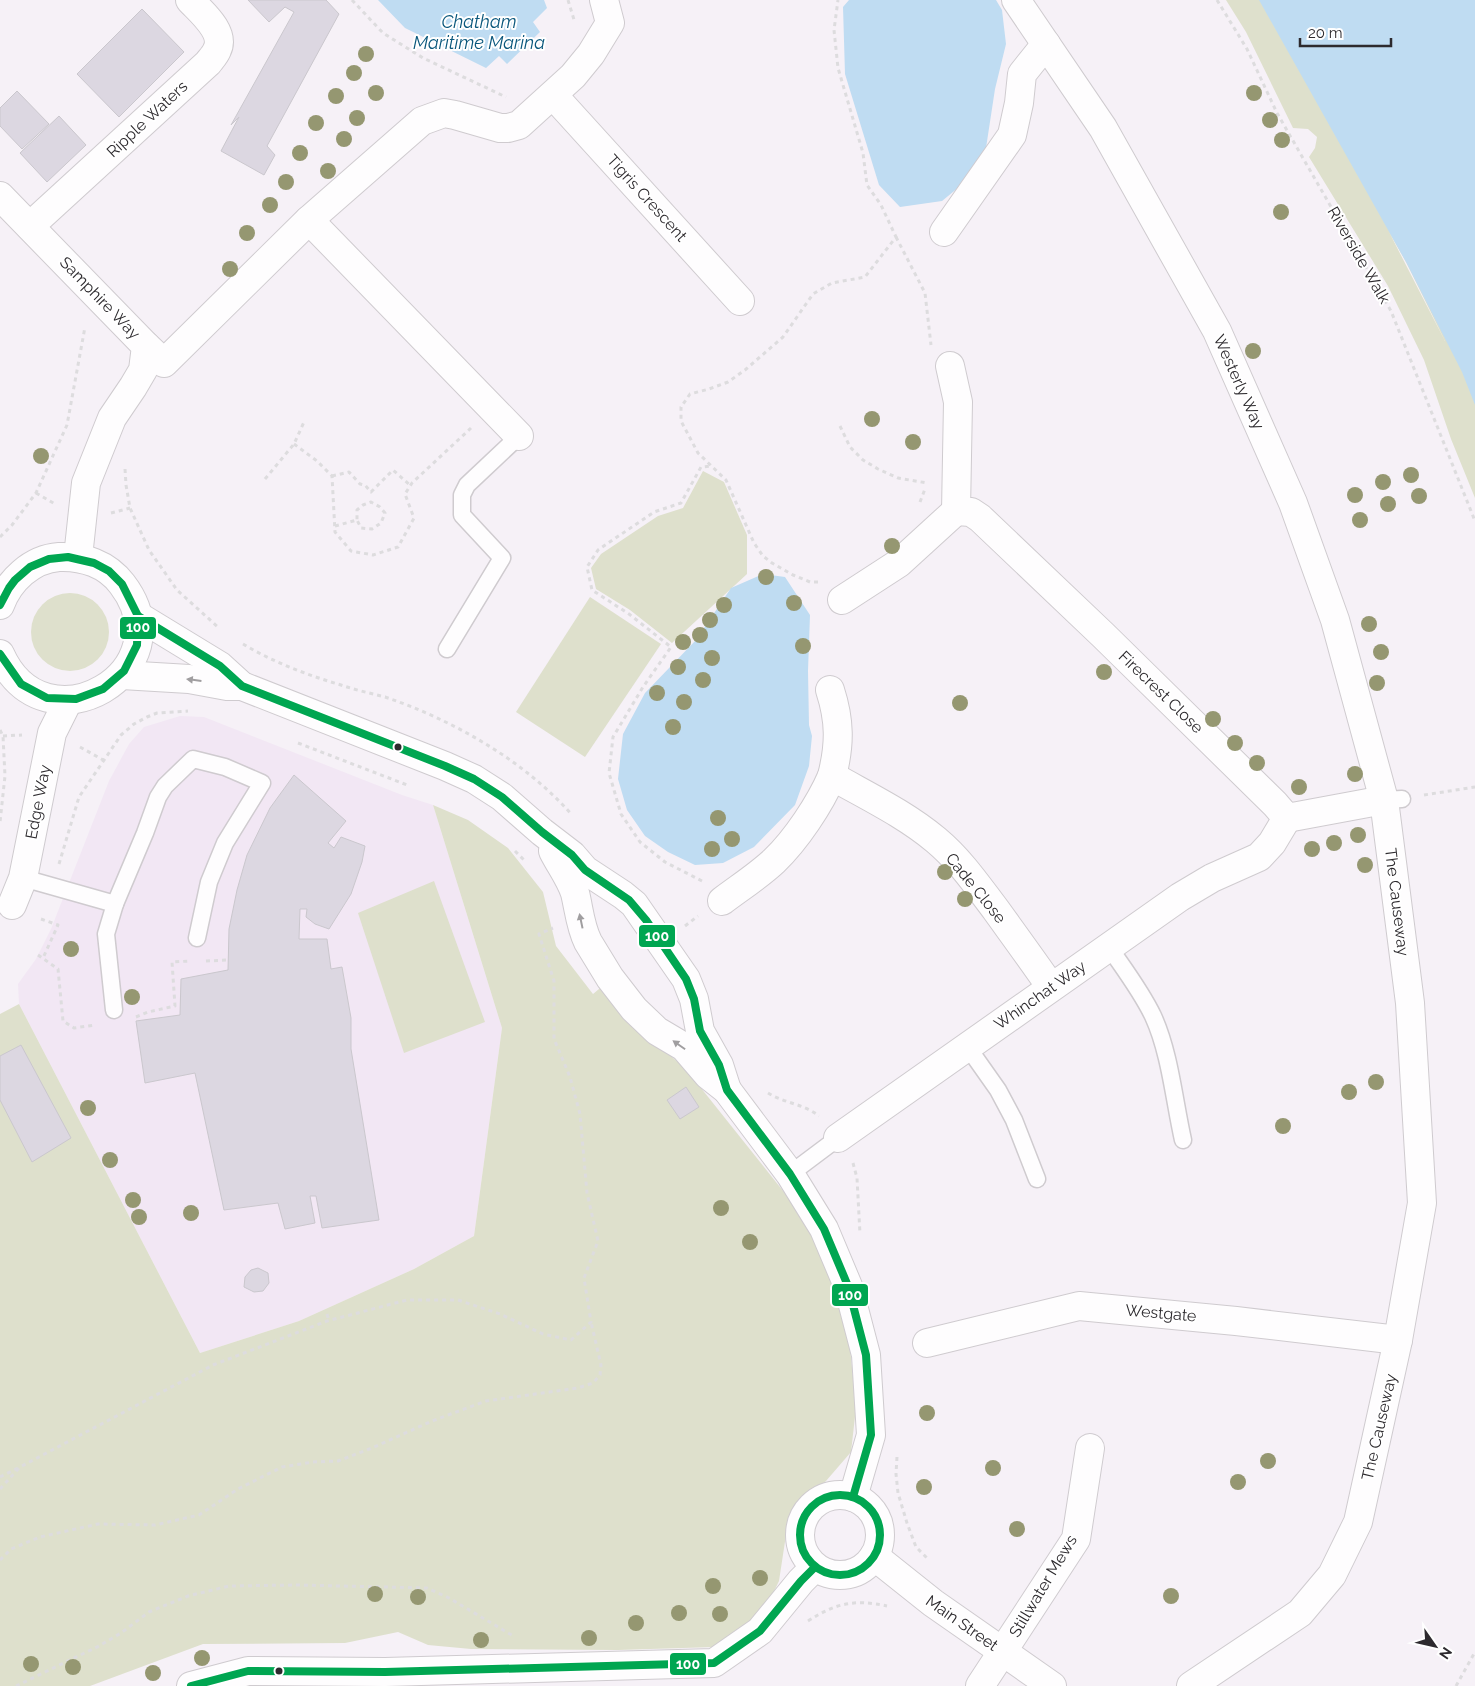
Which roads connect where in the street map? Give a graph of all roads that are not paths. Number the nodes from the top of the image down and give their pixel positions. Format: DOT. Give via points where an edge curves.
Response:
graph roads {
  1 [pos="190,0"];
  2 [pos="604,0"];
  3 [pos="1016,0"];
  4 [pos="1046,44"];
  5 [pos="553,95"];
  6 [pos="0,196"];
  7 [pos="310,220"];
  8 [pos="30,226"];
  9 [pos="944,232"];
  10 [pos="740,301"];
  11 [pos="146,346"];
  12 [pos="940,358"];
  13 [pos="519,436"];
  14 [pos="956,511"];
  15 [pos="78,557"];
  16 [pos="833,591"];
  17 [pos="0,605"];
  18 [pos="138,616"];
  19 [pos="447,649"];
  20 [pos="0,654"];
  21 [pos="122,675"];
  22 [pos="242,686"];
  23 [pos="830,690"];
  24 [pos="68,701"];
  25 [pos="832,776"];
  26 [pos="1393,799"];
  27 [pos="1287,818"];
  28 [pos="542,832"];
  29 [pos="23,878"];
  30 [pos="710,899"];
  31 [pos="12,904"];
  32 [pos="115,904"];
  33 [pos="197,938"];
  34 [pos="1109,947"];
  35 [pos="1052,987"];
  36 [pos="114,1010"];
  37 [pos="967,1046"];
  38 [pos="727,1090"];
  39 [pos="838,1138"];
  40 [pos="1182,1140"];
  41 [pos="790,1174"];
  42 [pos="1037,1179"];
  43 [pos="1398,1340"];
  44 [pos="927,1343"];
  45 [pos="1090,1448"];
  46 [pos="854,1497"];
  47 [pos="874,1556"];
  48 [pos="815,1567"];
  49 [pos="1003,1652"];
  50 [pos="192,1686"];
  51 [pos="980,1686"];
  52 [pos="1052,1686"];
  53 [pos="1191,1686"];
  1 -- 8 [label="street, Ripple Waters" via="218,34 218,49 208,63"];
  2 -- 5 [label="street" via="610,23 591,54"];
  3 -- 4 [label="street, Westerly Way"];
  4 -- 9 [label="street" via="1022,74 1012,135"];
  4 -- 26 [label="street, Westerly Way" via="1103,128 1217,331 1292,503 1335,620"];
  5 -- 7 [label="street" via="518,125 508,128 488,126 444,113 422,121"];
  5 -- 10 [label="street, Tigris Crescent"];
  6 -- 8 [label="street, Samphire Way"];
  7 -- 11 [label="street" via="164,363"];
  7 -- 13 [label="street"];
  8 -- 11 [label="street, Samphire Way"];
  11 -- 15 [label="street, Samphire Way" via="143,370 112,418 86,482"];
  12 -- 14 [label="street" via="958,402"];
  13 -- 19 [label="lane" via="467,485 462,495 462,515 502,558"];
  14 -- 16 [label="street" via="899,563"];
  14 -- 27 [label="street, Firecrest Close" via="971,512 980,518 1117,648"];
  15 -- 17 [label="street" via="56,557 36,564 18,576 4,593"];
  15 -- 18 [label="street" via="99,564 117,577 131,595"];
  18 -- 21 [label="street" via="138,637 133,657"];
  18 -- 22 [label="street" via="220,666"];
  20 -- 24 [label="street" via="12,675 28,689 47,698"];
  22 -- 21 [label="street, one-way"];
  21 -- 24 [label="street" via="95,694"];
  22 -- 28 [label="street" via="464,774 502,797"];
  23 -- 25 [label="street" via="838,726"];
  24 -- 29 [label="street, Edge Way" via="52,733"];
  25 -- 30 [label="street" via="822,798 786,848 755,877"];
  25 -- 35 [label="street, Cade Close" via="912,823 949,852 968,872"];
  26 -- 27 [label="street"];
  26 -- 43 [label="street, The Causeway" via="1422,1203"];
  27 -- 34 [label="street, Whinchat Way" via="1272,843 1259,856 1194,888"];
  38 -- 28 [label="street, one-way" via="708,1075 684,1047 651,1026 628,1002 588,942 570,880"];
  28 -- 38 [label="street" via="572,855 588,873 629,900 646,920 686,979 694,999 700,1031 719,1065"];
  29 -- 31 [label="street, Edge Way"];
  29 -- 32 [label="lane"];
  32 -- 33 [label="lane" via="165,786 193,759 225,767 262,783 222,850 209,882"];
  32 -- 36 [label="lane" via="106,934"];
  34 -- 35 [label="street, Whinchat Way"];
  34 -- 40 [label="lane" via="1152,1015 1164,1046"];
  35 -- 37 [label="street, Whinchat Way"];
  37 -- 39 [label="street, Whinchat Way"];
  37 -- 42 [label="lane" via="998,1090 1014,1120"];
  38 -- 41 [label="street"];
  39 -- 41 [label="lane, Whinchat Way"];
  41 -- 46 [label="street" via="824,1229 848,1286 866,1355 871,1435"];
  43 -- 44 [label="street, Westgate" via="1079,1306"];
  43 -- 53 [label="street, The Causeway" via="1358,1522 1332,1575 1300,1613"];
  45 -- 49 [label="street, Stillwater Mews" via="1076,1539"];
  46 -- 47 [label="street" via="865,1503 879,1523 880,1537"];
  46 -- 48 [label="street" via="828,1496 816,1502 806,1513 800,1528 800,1542 806,1557"];
  47 -- 48 [label="street" via="865,1567 839,1576"];
  47 -- 49 [label="street, Main Street"];
  48 -- 50 [label="street" via="760,1631 714,1662 385,1672 248,1671"];
  49 -- 51 [label="street, Stillwater Mews"];
  49 -- 52 [label="street, Main Street"];
}
